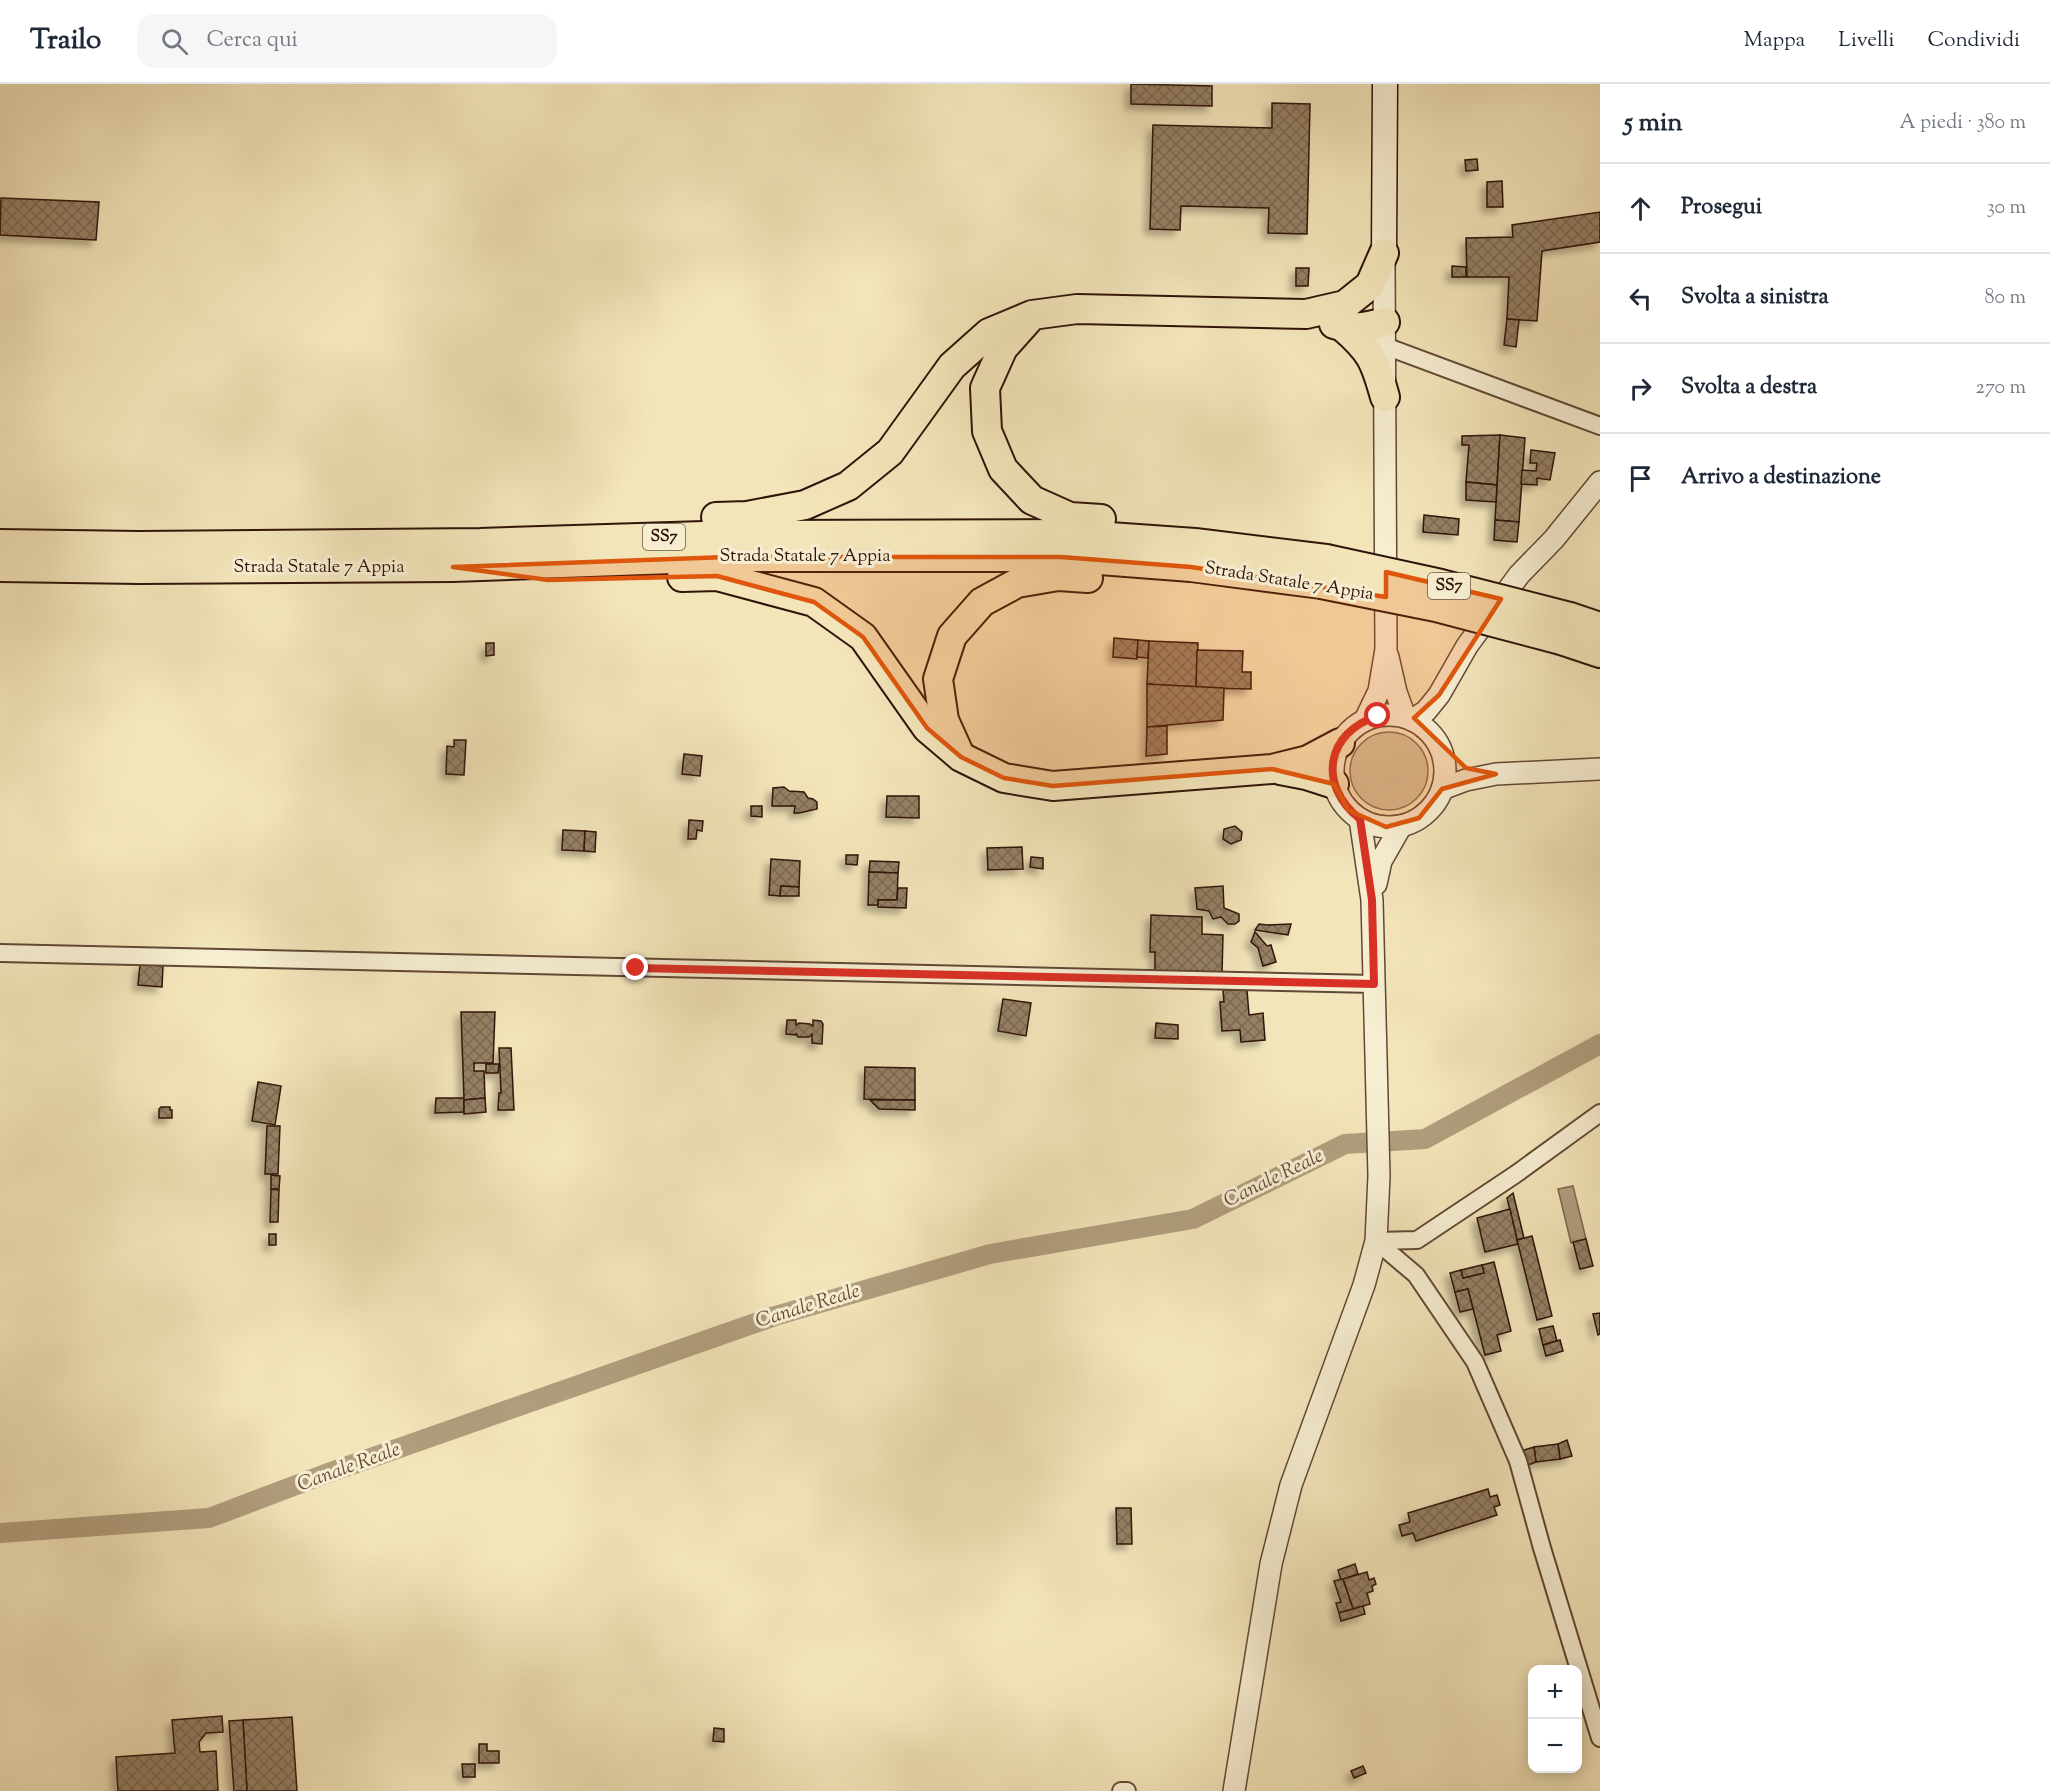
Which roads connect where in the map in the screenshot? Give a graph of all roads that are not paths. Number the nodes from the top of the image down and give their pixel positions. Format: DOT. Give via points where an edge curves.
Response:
graph roads {
  1 [pos="1385,84"];
  2 [pos="1384,253"];
  3 [pos="1032,315"];
  4 [pos="1364,329"];
  5 [pos="1385,397"];
  6 [pos="1600,426"];
  7 [pos="1600,482"];
  8 [pos="480,543"];
  9 [pos="0,544"];
  10 [pos="0,567"];
  11 [pos="453,567"];
  12 [pos="1323,572"];
  13 [pos="1600,627"];
  14 [pos="1566,629"];
  15 [pos="1386,649"];
  16 [pos="1600,653"];
  17 [pos="1439,695"];
  18 [pos="1409,718"];
  19 [pos="1365,720"];
  20 [pos="1436,741"];
  21 [pos="1340,742"];
  22 [pos="961,757"];
  23 [pos="1272,769"];
  24 [pos="1600,769"];
  25 [pos="1496,774"];
  26 [pos="1334,784"];
  27 [pos="1442,789"];
  28 [pos="1360,819"];
  29 [pos="1401,826"];
  30 [pos="1372,900"];
  31 [pos="0,953"];
  32 [pos="1374,984"];
  33 [pos="1600,1113"];
  34 [pos="1376,1240"];
  35 [pos="1600,1738"];
  36 [pos="1121,1791"];
  37 [pos="1127,1791"];
  38 [pos="1234,1791"];
  1 -- 2 [label="main road"];
  2 -- 4 [label="street"];
  2 -- 4 [label="highway" via="1370,285"];
  3 -- 4 [label="highway" via="1077,309 1306,314"];
  3 -- 8 [label="highway" via="989,333 952,366 890,453 848,486 805,505 747,516 575,523"];
  3 -- 12 [label="highway" via="1003,348 985,388 987,431 1003,469 1032,500 1070,517 1198,526"];
  4 -- 5 [label="highway"];
  4 -- 6 [label="street"];
  5 -- 15 [label="street"];
  7 -- 17 [label="street" via="1519,575 1467,646"];
  8 -- 9 [label="highway, Strada Statale 7 Appia / SS7"];
  8 -- 12 [label="highway, Strada Statale 7 Appia / SS7" via="737,535 1067,534 1195,543"];
  10 -- 11 [label="highway, Strada Statale 7 Appia / SS7"];
  11 -- 12 [label="highway, Strada Statale 7 Appia / SS7" via="727,557 1061,557"];
  11 -- 22 [label="highway" via="548,580 717,576 813,602 863,636 927,728"];
  12 -- 14 [label="highway, Strada Statale 7 Appia / SS7, bridge" via="1436,608"];
  12 -- 22 [label="highway" via="1188,585 1058,576 1017,583 982,602 952,636 945,657 938,679 944,720"];
  13 -- 14 [label="highway, Strada Statale 7 Appia / SS7"];
  14 -- 16 [label="highway, Strada Statale 7 Appia / SS7"];
  15 -- 18 [label="street" via="1396,692"];
  15 -- 19 [label="street" via="1378,691"];
  17 -- 18 [label="street" via="1426,711"];
  17 -- 20 [label="street"];
  18 -- 19 [label="street" via="1378,716"];
  18 -- 20 [label="street"];
  19 -- 21 [label="street"];
  20 -- 25 [label="street" via="1466,768"];
  20 -- 27 [label="street" via="1444,761"];
  21 -- 23 [label="highway" via="1308,760"];
  21 -- 26 [label="street" via="1334,756"];
  22 -- 23 [label="highway" via="1004,778 1053,786"];
  23 -- 26 [label="highway"];
  24 -- 25 [label="street"];
  25 -- 27 [label="street"];
  26 -- 28 [label="street" via="1344,804"];
  27 -- 29 [label="street" via="1433,806"];
  28 -- 29 [label="street" via="1372,825"];
  28 -- 30 [label="street"];
  29 -- 30 [label="street" via="1381,861"];
  30 -- 32 [label="street"];
  31 -- 32 [label="street"];
  32 -- 34 [label="street" via="1379,1176"];
  33 -- 34 [label="street" via="1418,1240"];
  34 -- 35 [label="street" via="1416,1275 1475,1362 1518,1461"];
  34 -- 38 [label="street" via="1364,1286 1291,1485 1271,1564"];
  36 -- 37 [label="street"];
}
